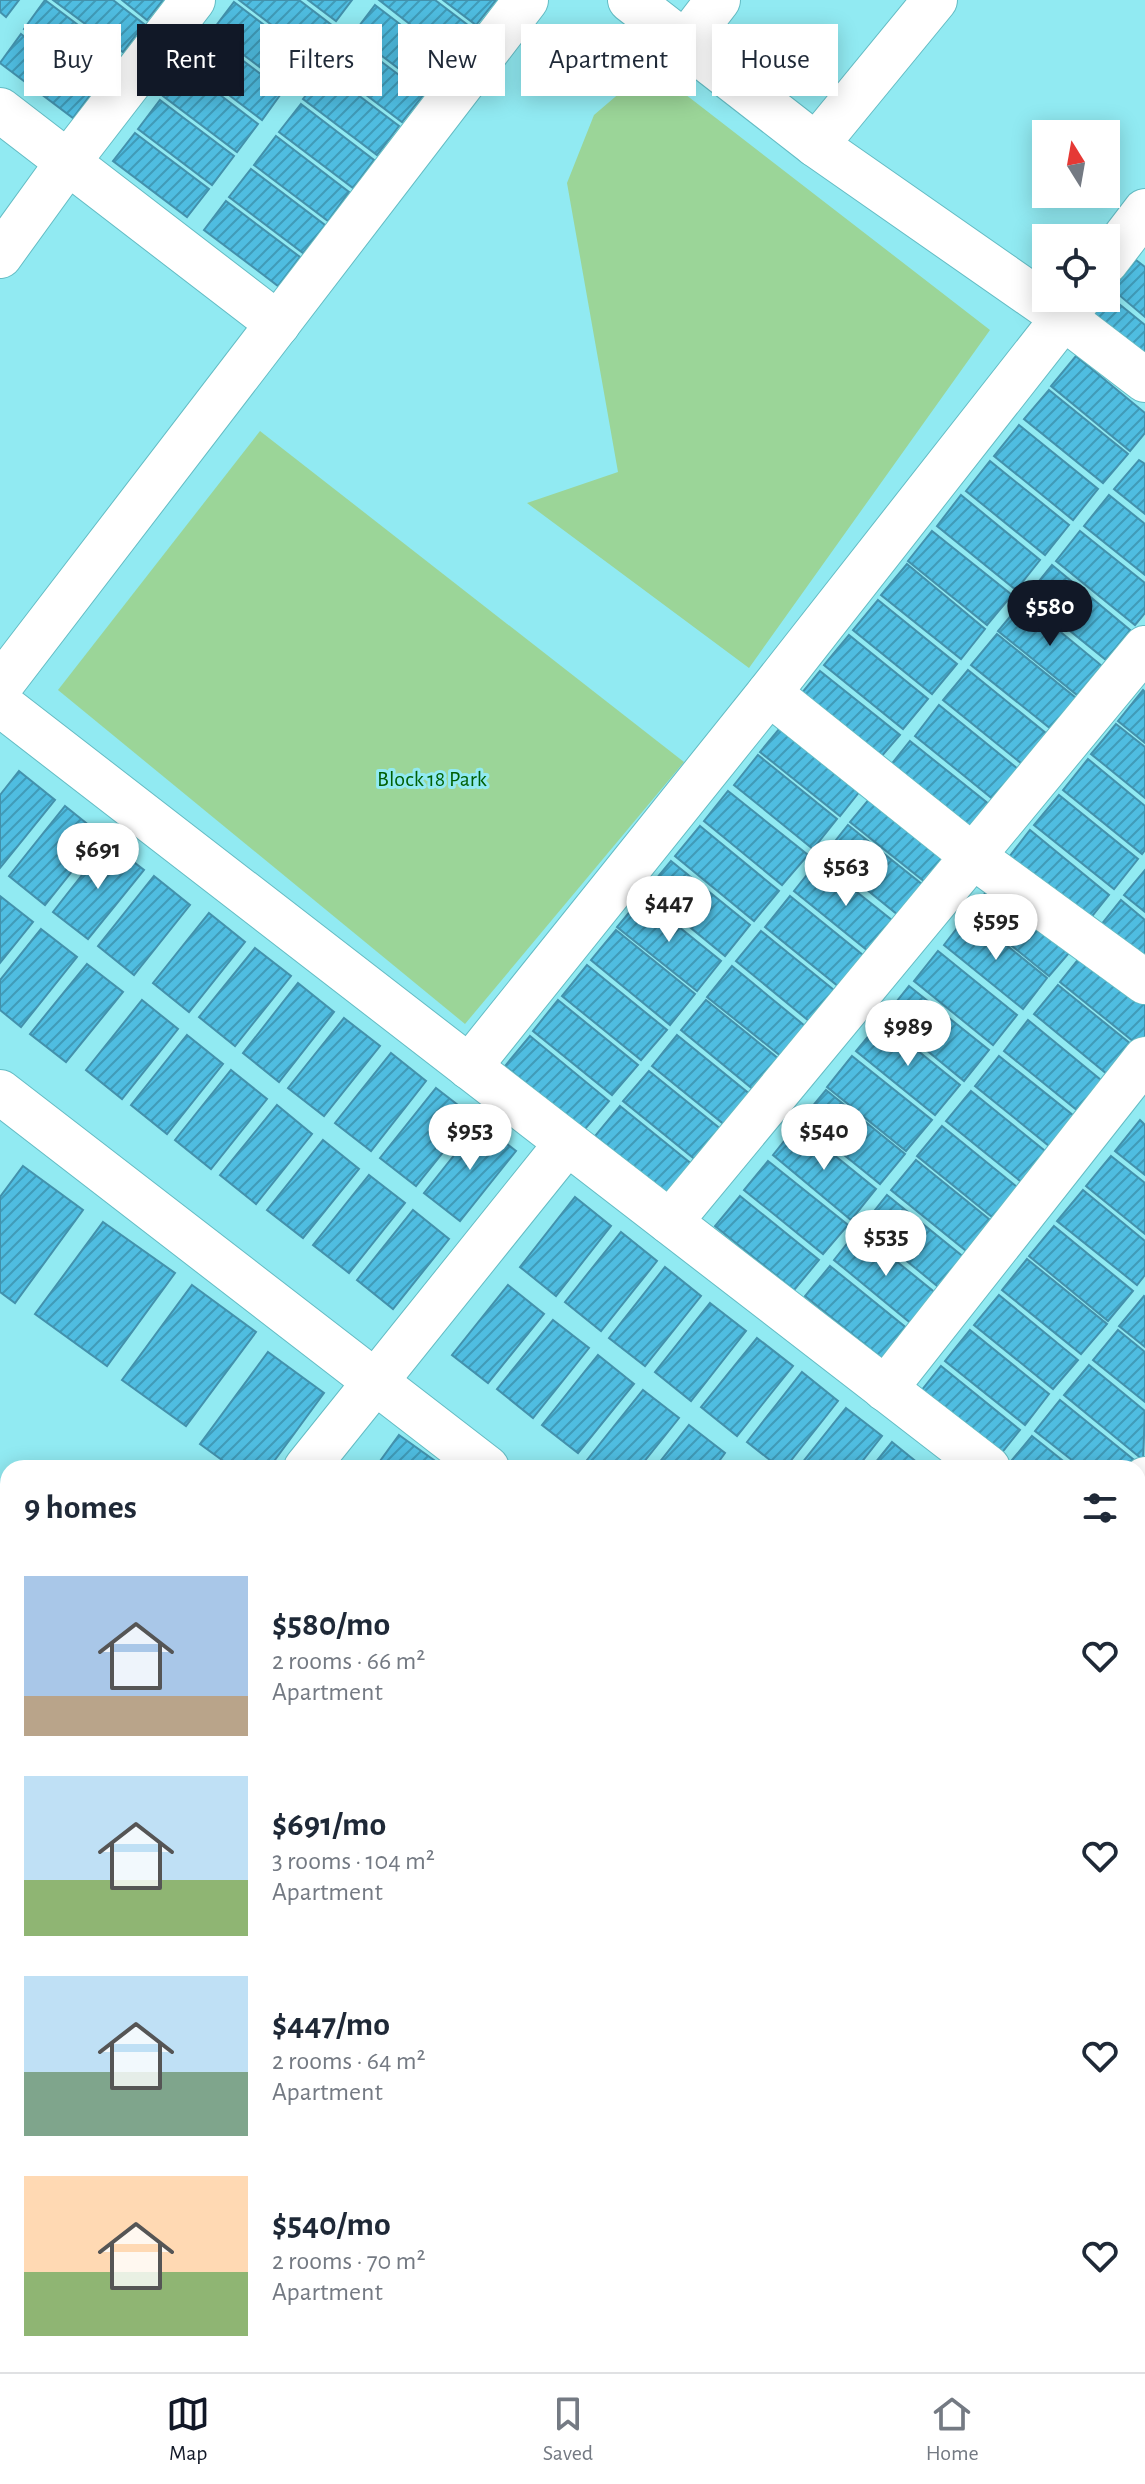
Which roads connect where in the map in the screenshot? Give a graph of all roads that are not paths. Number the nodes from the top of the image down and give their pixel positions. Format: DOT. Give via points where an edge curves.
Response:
graph roads {
  1 [pos="193,0"];
  2 [pos="526,0"];
  3 [pos="630,0"];
  4 [pos="718,0"];
  5 [pos="935,0"];
  6 [pos="661,24"];
  7 [pos="696,29"];
  8 [pos="696,52"];
  9 [pos="0,110"];
  10 [pos="816,145"];
  11 [pos="68,162"];
  12 [pos="1145,211"];
  13 [pos="1120,244"];
  14 [pos="0,256"];
  15 [pos="1032,283"];
  16 [pos="1069,312"];
  17 [pos="1076,312"];
  18 [pos="278,324"];
  19 [pos="1145,380"];
  20 [pos="1145,648"];
  21 [pos="0,686"];
  22 [pos="769,693"];
  23 [pos="0,704"];
  24 [pos="974,857"];
  25 [pos="1145,982"];
  26 [pos="1145,1059"];
  27 [pos="469,1067"];
  28 [pos="0,1092"];
  29 [pos="567,1143"];
  30 [pos="670,1222"];
  31 [pos="374,1381"];
  32 [pos="885,1389"];
  33 [pos="312,1460"];
  34 [pos="477,1460"];
  35 [pos="978,1460"];
  1 -- 11 [label="street"];
  2 -- 18 [label="street"];
  3 -- 6 [label="street"];
  4 -- 7 [label="street"];
  5 -- 10 [label="street"];
  8 -- 10 [label="street"];
  9 -- 11 [label="street"];
  10 -- 15 [label="street"];
  11 -- 14 [label="street"];
  11 -- 18 [label="street"];
  12 -- 13 [label="street"];
  16 -- 22 [label="street"];
  17 -- 19 [label="street"];
  18 -- 21 [label="street"];
  20 -- 24 [label="street"];
  22 -- 24 [label="street"];
  22 -- 27 [label="street"];
  23 -- 27 [label="street"];
  24 -- 25 [label="street"];
  24 -- 30 [label="street"];
  26 -- 32 [label="street"];
  27 -- 29 [label="street"];
  28 -- 31 [label="street"];
  29 -- 30 [label="street"];
  29 -- 31 [label="street"];
  30 -- 32 [label="street"];
  31 -- 33 [label="street"];
  31 -- 34 [label="street"];
  32 -- 35 [label="street"];
}
